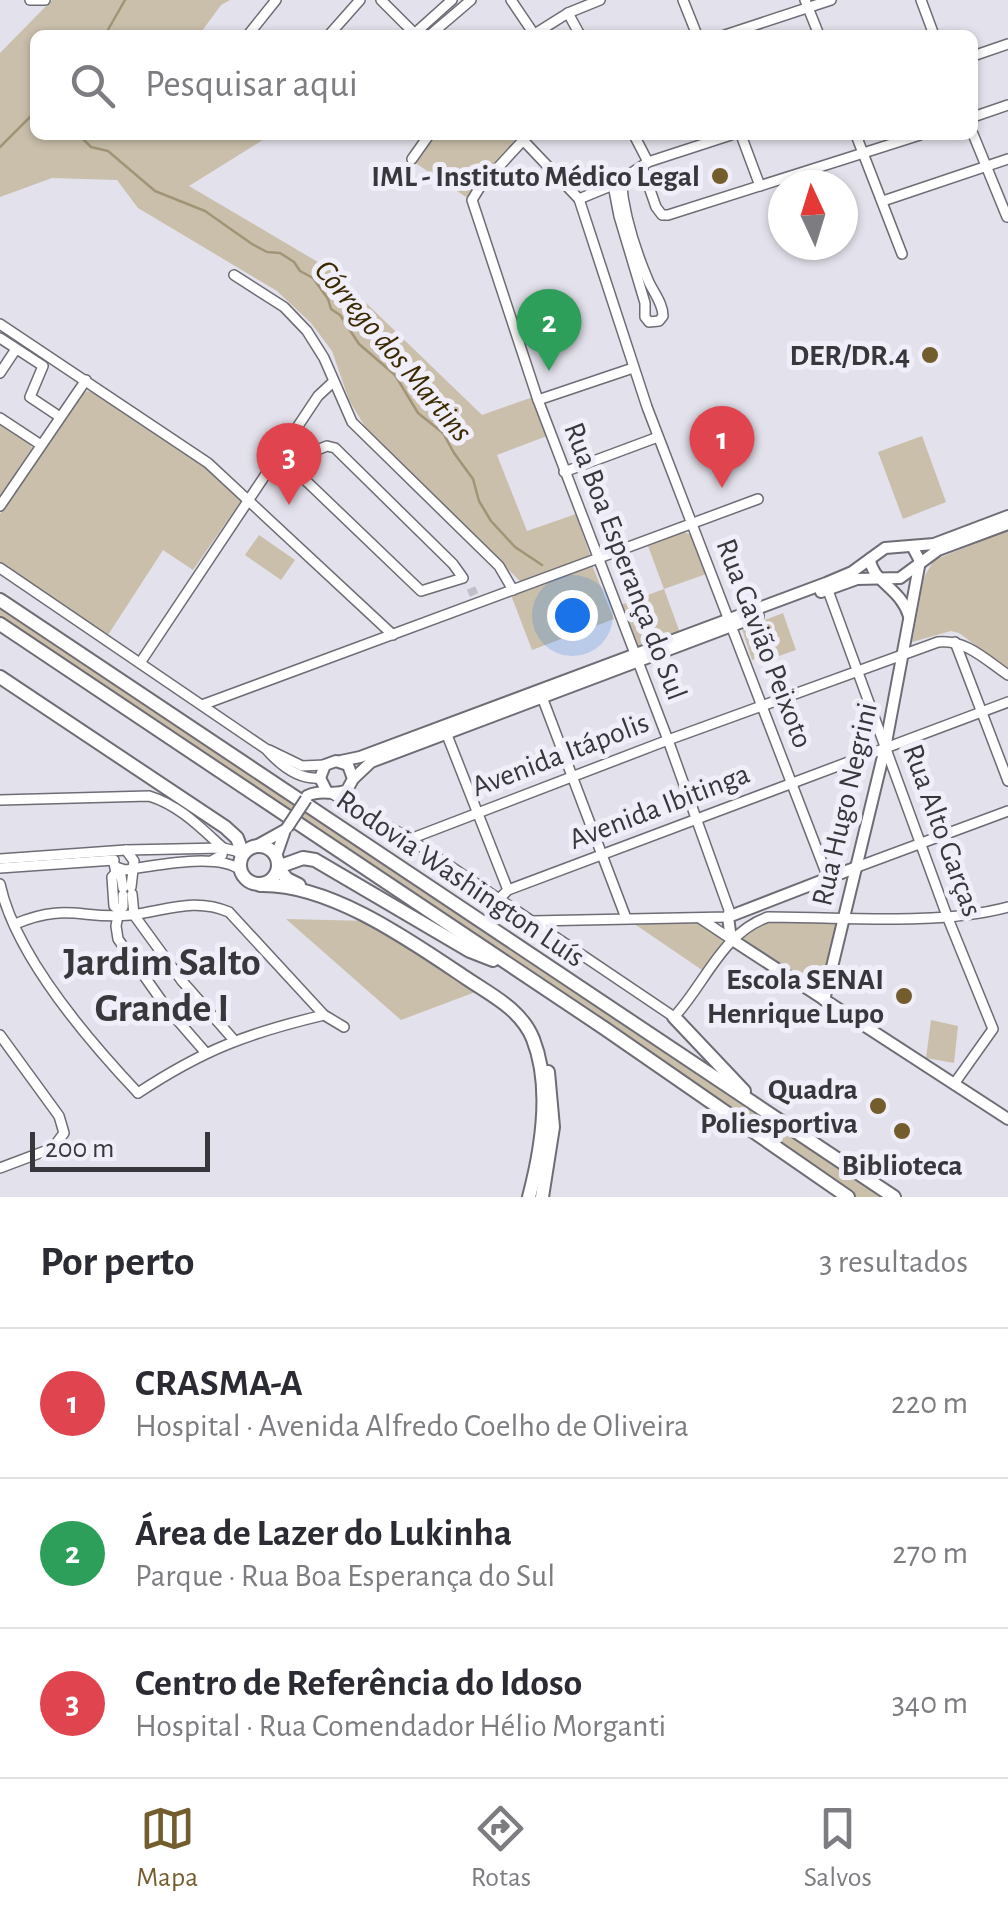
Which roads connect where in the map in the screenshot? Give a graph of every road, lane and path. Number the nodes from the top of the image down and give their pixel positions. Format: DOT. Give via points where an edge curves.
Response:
graph roads {
  1 [pos="30,0"];
  2 [pos="45,0"];
  3 [pos="276,0"];
  4 [pos="360,0"];
  5 [pos="382,0"];
  6 [pos="452,0"];
  7 [pos="471,0"];
  8 [pos="512,0"];
  9 [pos="600,0"];
  10 [pos="683,0"];
  11 [pos="831,0"];
  12 [pos="921,0"];
  13 [pos="806,4"];
  14 [pos="568,13"];
  15 [pos="252,30"];
  16 [pos="333,30"];
  17 [pos="411,30"];
  18 [pos="419,30"];
  19 [pos="436,30"];
  20 [pos="531,30"];
  21 [pos="540,30"];
  22 [pos="577,30"];
  23 [pos="695,30"];
  24 [pos="738,30"];
  25 [pos="816,30"];
  26 [pos="932,30"];
  27 [pos="1008,44"];
  28 [pos="978,54"];
  29 [pos="1008,106"];
  30 [pos="978,115"];
  31 [pos="426,140"];
  32 [pos="520,140"];
  33 [pos="527,140"];
  34 [pos="636,140"];
  35 [pos="716,140"];
  36 [pos="744,140"];
  37 [pos="858,140"];
  38 [pos="905,140"];
  39 [pos="975,140"];
  40 [pos="864,154"];
  41 [pos="1008,159"];
  42 [pos="412,160"];
  43 [pos="646,164"];
  44 [pos="986,166"];
  45 [pos="617,182"];
  46 [pos="760,186"];
  47 [pos="579,199"];
  48 [pos="882,201"];
  49 [pos="1008,217"];
  50 [pos="634,248"];
  51 [pos="902,254"];
  52 [pos="234,275"];
  53 [pos="0,324"];
  54 [pos="0,338"];
  55 [pos="16,349"];
  56 [pos="633,368"];
  57 [pos="0,372"];
  58 [pos="86,380"];
  59 [pos="333,382"];
  60 [pos="538,400"];
  61 [pos="0,418"];
  62 [pos="60,418"];
  63 [pos="658,437"];
  64 [pos="40,445"];
  65 [pos="564,472"];
  66 [pos="758,499"];
  67 [pos="249,500"];
  68 [pos="0,506"];
  69 [pos="1008,516"];
  70 [pos="692,523"];
  71 [pos="1008,524"];
  72 [pos="912,546"];
  73 [pos="870,558"];
  74 [pos="600,559"];
  75 [pos="919,567"];
  76 [pos="0,568"];
  77 [pos="463,578"];
  78 [pos="878,578"];
  79 [pos="827,586"];
  80 [pos="513,590"];
  81 [pos="474,595"];
  82 [pos="0,600"];
  83 [pos="909,617"];
  84 [pos="732,622"];
  85 [pos="0,624"];
  86 [pos="392,635"];
  87 [pos="955,642"];
  88 [pos="901,654"];
  89 [pos="636,657"];
  90 [pos="140,663"];
  91 [pos="858,669"];
  92 [pos="1008,676"];
  93 [pos="0,677"];
  94 [pos="542,697"];
  95 [pos="1008,702"];
  96 [pos="202,705"];
  97 [pos="763,705"];
  98 [pos="982,712"];
  99 [pos="445,729"];
  100 [pos="668,740"];
  101 [pos="885,748"];
  102 [pos="266,749"];
  103 [pos="341,762"];
  104 [pos="325,765"];
  105 [pos="572,776"];
  106 [pos="1008,781"];
  107 [pos="351,782"];
  108 [pos="791,783"];
  109 [pos="324,785"];
  110 [pos="0,800"];
  111 [pos="361,810"];
  112 [pos="1008,811"];
  113 [pos="478,812"];
  114 [pos="697,818"];
  115 [pos="192,820"];
  116 [pos="286,829"];
  117 [pos="410,838"];
  118 [pos="923,843"];
  119 [pos="223,848"];
  120 [pos="126,850"];
  121 [pos="198,850"];
  122 [pos="601,854"];
  123 [pos="245,857"];
  124 [pos="0,858"];
  125 [pos="213,860"];
  126 [pos="21,862"];
  127 [pos="115,863"];
  128 [pos="277,864"];
  129 [pos="0,868"];
  130 [pos="858,868"];
  131 [pos="131,869"];
  132 [pos="845,872"];
  133 [pos="828,878"];
  134 [pos="854,881"];
  135 [pos="0,884"];
  136 [pos="260,885"];
  137 [pos="127,891"];
  138 [pos="504,894"];
  139 [pos="1008,907"];
  140 [pos="119,913"];
  141 [pos="134,915"];
  142 [pos="728,916"];
  143 [pos="948,916"];
  144 [pos="699,917"];
  145 [pos="844,917"];
  146 [pos="626,918"];
  147 [pos="532,920"];
  148 [pos="15,924"];
  149 [pos="731,939"];
  150 [pos="515,969"];
  151 [pos="824,1000"];
  152 [pos="324,1015"];
  153 [pos="674,1018"];
  154 [pos="344,1027"];
  155 [pos="0,1035"];
  156 [pos="234,1039"];
  157 [pos="206,1053"];
  158 [pos="954,1084"];
  159 [pos="1008,1119"];
  160 [pos="802,1136"];
  161 [pos="0,1154"];
  162 [pos="4,1167"];
  163 [pos="529,1197"];
  164 [pos="542,1197"];
  165 [pos="848,1197"];
  166 [pos="894,1197"];
  1 -- 2 [label="street"];
  3 -- 15 [label="street"];
  4 -- 16 [label="street"];
  5 -- 17 [label="street"];
  6 -- 18 [label="street"];
  7 -- 19 [label="street"];
  8 -- 20 [label="street"];
  9 -- 14 [label="street"];
  10 -- 23 [label="street"];
  11 -- 13 [label="street"];
  12 -- 26 [label="street"];
  13 -- 24 [label="street"];
  13 -- 25 [label="street"];
  14 -- 21 [label="street"];
  14 -- 22 [label="street"];
  27 -- 28 [label="street"];
  29 -- 30 [label="street"];
  31 -- 42 [label="street"];
  32 -- 60 [label="street, Rua Boa Esperança do Sul" via="472,200"];
  33 -- 47 [label="street"];
  34 -- 43 [label="street"];
  35 -- 43 [label="street"];
  36 -- 46 [label="street"];
  37 -- 40 [label="street"];
  38 -- 40 [label="street"];
  39 -- 44 [label="street"];
  40 -- 46 [label="street"];
  40 -- 48 [label="street"];
  41 -- 44 [label="street"];
  43 -- 45 [label="street"];
  43 -- 46 [label="street" via="662,215"];
  44 -- 48 [label="street"];
  44 -- 49 [label="street"];
  45 -- 47 [label="street"];
  45 -- 50 [label="street"];
  47 -- 56 [label="street, Rua Gavião Peixoto"];
  48 -- 51 [label="street"];
  50 -- 50 [label="street" via="644,317 656,322 664,312"];
  52 -- 59 [label="street" via="284,307 307,331"];
  53 -- 58 [label="street"];
  54 -- 55 [label="street"];
  55 -- 57 [label="street"];
  55 -- 62 [label="street" via="44,368 30,397"];
  56 -- 60 [label="street"];
  56 -- 63 [label="street, Rua Gavião Peixoto"];
  58 -- 62 [label="street"];
  58 -- 67 [label="street" via="208,463"];
  59 -- 67 [label="street"];
  59 -- 80 [label="street" via="366,439 498,566"];
  60 -- 65 [label="street, Rua Boa Esperança do Sul"];
  61 -- 64 [label="street"];
  62 -- 64 [label="street"];
  63 -- 65 [label="street"];
  63 -- 70 [label="street, Rua Gavião Peixoto"];
  64 -- 68 [label="street"];
  65 -- 74 [label="street, Rua Boa Esperança do Sul"];
  66 -- 70 [label="street"];
  67 -- 86 [label="street"];
  67 -- 90 [label="street"];
  69 -- 72 [label="main road"];
  70 -- 74 [label="street"];
  70 -- 84 [label="street, Rua Gavião Peixoto"];
  71 -- 75 [label="main road" via="938,550"];
  72 -- 73 [label="main road" via="894,545"];
  72 -- 75 [label="main road"];
  73 -- 78 [label="main road"];
  73 -- 79 [label="main road"];
  74 -- 80 [label="street"];
  74 -- 89 [label="street, Rua Boa Esperança do Sul"];
  75 -- 78 [label="main road" via="893,580"];
  75 -- 83 [label="main road, Rua Hugo Negrini"];
  76 -- 90 [label="street"];
  77 -- 77 [label="street" via="335,448 317,450 301,476 421,591"];
  77 -- 81 [label="street"];
  78 -- 79 [label="main road"];
  78 -- 83 [label="main road" via="899,595"];
  79 -- 84 [label="main road"];
  79 -- 91 [label="street, Rua Alto Garças"];
  80 -- 81 [label="street"];
  81 -- 86 [label="street"];
  82 -- 160 [label="highway, Rodovia Washington Luís"];
  83 -- 88 [label="main road, Rua Hugo Negrini"];
  84 -- 89 [label="main road"];
  84 -- 97 [label="street, Rua Gavião Peixoto"];
  85 -- 150 [label="highway, Rodovia Washington Luís"];
  86 -- 96 [label="street"];
  87 -- 88 [label="street, Avenida Itápolis"];
  87 -- 92 [label="street"];
  87 -- 98 [label="street"];
  88 -- 91 [label="street, Avenida Itápolis"];
  88 -- 101 [label="main road, Rua Hugo Negrini"];
  89 -- 94 [label="main road"];
  89 -- 99 [label="main road"];
  89 -- 100 [label="street, Rua Boa Esperança do Sul"];
  90 -- 96 [label="street"];
  91 -- 97 [label="street, Avenida Itápolis"];
  91 -- 101 [label="street, Rua Alto Garças"];
  93 -- 123 [label="highway" via="225,827"];
  94 -- 99 [label="main road"];
  94 -- 105 [label="street"];
  95 -- 98 [label="street, Avenida Ibitinga"];
  96 -- 102 [label="street"];
  97 -- 100 [label="street, Avenida Itápolis"];
  97 -- 108 [label="street, Rua Gavião Peixoto"];
  98 -- 101 [label="street, Avenida Ibitinga"];
  98 -- 106 [label="street"];
  99 -- 103 [label="main road"];
  99 -- 107 [label="main road" via="372,762"];
  99 -- 113 [label="street"];
  100 -- 105 [label="street, Avenida Itápolis"];
  100 -- 114 [label="street, Rua Boa Esperança do Sul"];
  101 -- 108 [label="street, Avenida Ibitinga"];
  101 -- 118 [label="street, Rua Alto Garças"];
  101 -- 130 [label="main road, Rua Hugo Negrini"];
  102 -- 104 [label="street" via="302,766"];
  102 -- 109 [label="street" via="293,772"];
  103 -- 104 [label="main road"];
  103 -- 107 [label="main road" via="350,768"];
  104 -- 109 [label="main road"];
  105 -- 113 [label="street, Avenida Itápolis"];
  105 -- 122 [label="street"];
  107 -- 109 [label="main road" via="342,792"];
  107 -- 111 [label="street"];
  108 -- 114 [label="street, Avenida Ibitinga"];
  108 -- 133 [label="street, Rua Gavião Peixoto"];
  109 -- 111 [label="street"];
  109 -- 116 [label="main road, bridge" via="306,797"];
  110 -- 115 [label="street" via="142,795"];
  111 -- 117 [label="street"];
  112 -- 118 [label="street"];
  113 -- 117 [label="street, Avenida Itápolis"];
  113 -- 138 [label="street"];
  114 -- 122 [label="street, Avenida Ibitinga"];
  114 -- 142 [label="street, Rua Boa Esperança do Sul"];
  115 -- 119 [label="street"];
  115 -- 121 [label="street"];
  116 -- 123 [label="main road"];
  116 -- 128 [label="main road"];
  117 -- 138 [label="street"];
  118 -- 130 [label="street"];
  118 -- 143 [label="street, Rua Alto Garças"];
  119 -- 121 [label="street"];
  119 -- 123 [label="street"];
  119 -- 125 [label="street"];
  120 -- 121 [label="street"];
  120 -- 127 [label="street"];
  120 -- 131 [label="street" via="134,857"];
  122 -- 138 [label="street, Avenida Ibitinga"];
  122 -- 146 [label="street"];
  123 -- 125 [label="street" via="232,864"];
  123 -- 128 [label="highway" via="265,847"];
  123 -- 136 [label="highway" via="247,881"];
  124 -- 126 [label="street"];
  125 -- 131 [label="street"];
  126 -- 127 [label="street"];
  126 -- 129 [label="street"];
  127 -- 131 [label="street"];
  127 -- 137 [label="street"];
  127 -- 140 [label="street"];
  128 -- 136 [label="highway" via="272,880"];
  128 -- 150 [label="highway" via="315,860 470,951"];
  128 -- 164 [label="highway" via="291,882 397,926 524,1013 542,1046 552,1106"];
  130 -- 132 [label="main road"];
  130 -- 134 [label="main road, Rua Hugo Negrini"];
  131 -- 137 [label="street"];
  132 -- 133 [label="main road"];
  132 -- 134 [label="main road"];
  133 -- 142 [label="main road"];
  134 -- 145 [label="main road, Rua Hugo Negrini"];
  135 -- 148 [label="street"];
  136 -- 163 [label="highway" via="289,888 367,916 520,1018 533,1040 542,1090 541,1142"];
  137 -- 140 [label="street"];
  137 -- 141 [label="street"];
  138 -- 147 [label="street"];
  139 -- 143 [label="street"];
  140 -- 141 [label="street"];
  140 -- 148 [label="street" via="50,912"];
  140 -- 157 [label="street" via="118,939"];
  141 -- 152 [label="street" via="188,904 229,912"];
  141 -- 156 [label="street"];
  142 -- 144 [label="street"];
  142 -- 149 [label="main road, Rua Boa Esperança do Sul"];
  143 -- 145 [label="street"];
  143 -- 158 [label="street, Rua Alto Garças" via="993,1028"];
  144 -- 146 [label="street"];
  144 -- 149 [label="street"];
  145 -- 149 [label="street" via="768,917"];
  145 -- 151 [label="main road, Rua Hugo Negrini"];
  146 -- 147 [label="street"];
  147 -- 153 [label="street"];
  148 -- 157 [label="street" via="64,1005 138,1098"];
  149 -- 151 [label="main road"];
  149 -- 153 [label="street"];
  150 -- 165 [label="highway, Rodovia Washington Luís"];
  151 -- 158 [label="main road"];
  152 -- 154 [label="street"];
  152 -- 156 [label="street"];
  153 -- 160 [label="highway" via="758,1104"];
  155 -- 162 [label="street" via="64,1124 53,1148"];
  156 -- 157 [label="street"];
  158 -- 159 [label="main road"];
  160 -- 166 [label="highway, Rodovia Washington Luís"];
  161 -- 162 [label="street"];
}
